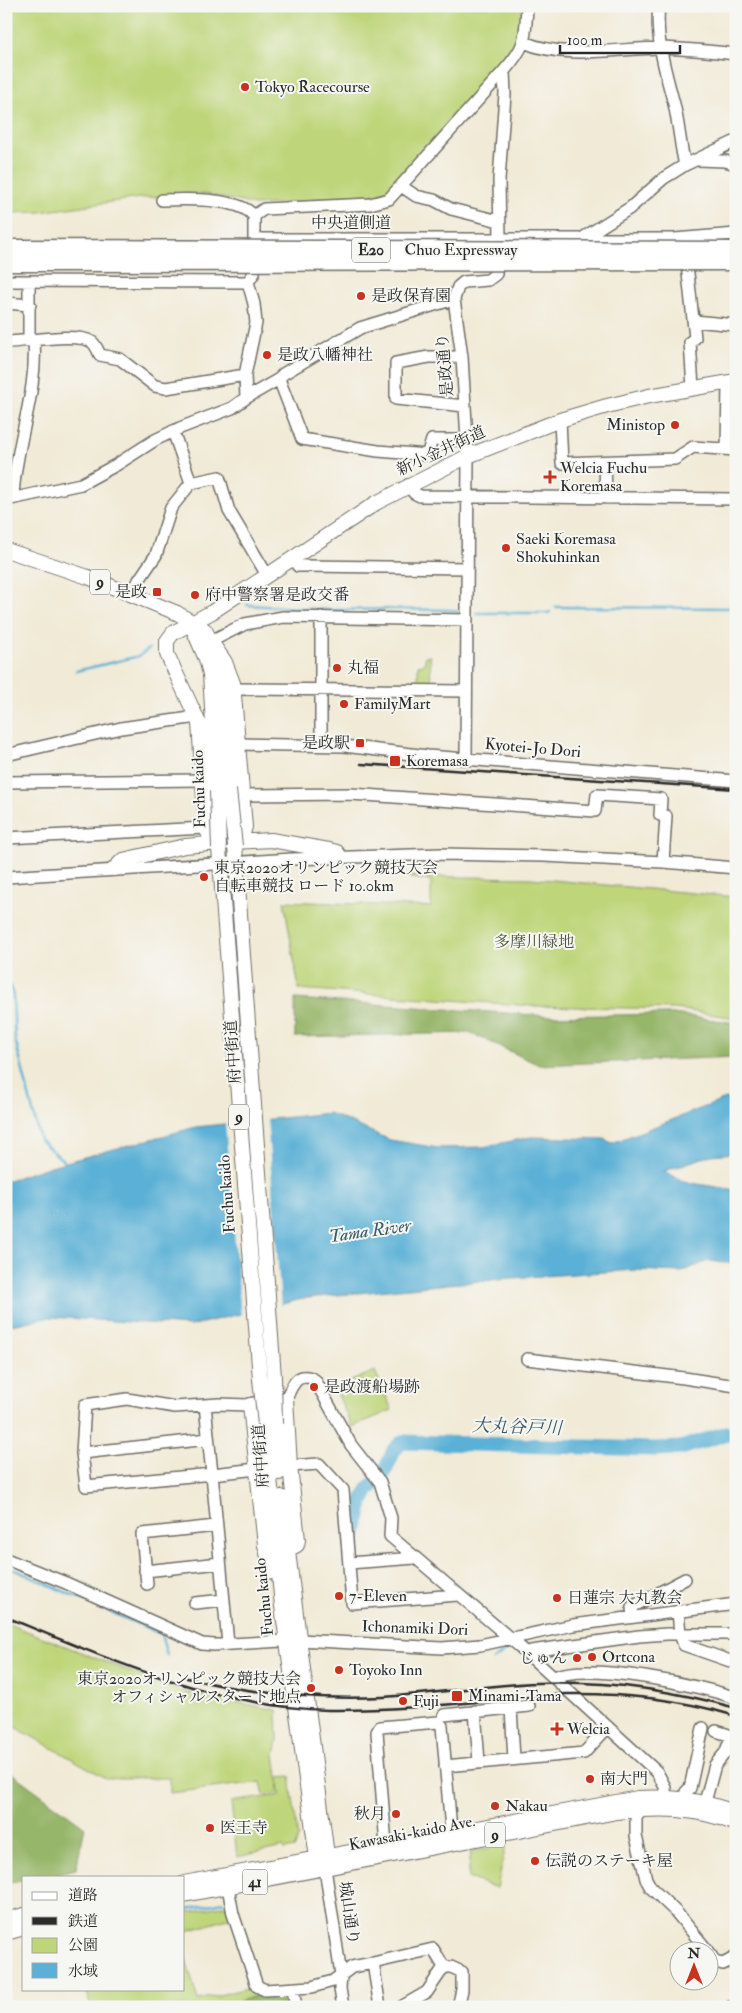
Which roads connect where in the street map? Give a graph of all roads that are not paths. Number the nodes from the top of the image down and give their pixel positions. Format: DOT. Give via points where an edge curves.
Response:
graph roads {
  1 [pos="526,6"];
  2 [pos="659,6"];
  3 [pos="524,42"];
  4 [pos="662,48"];
  5 [pos="736,54"];
  6 [pos="504,71"];
  7 [pos="736,141"];
  8 [pos="697,159"];
  9 [pos="736,164"];
  10 [pos="685,165"];
  11 [pos="401,186"];
  12 [pos="162,200"];
  13 [pos="254,216"];
  14 [pos="499,221"];
  15 [pos="736,234"];
  16 [pos="500,238"];
  17 [pos="583,238"];
  18 [pos="685,238"];
  19 [pos="254,239"];
  20 [pos="6,248"];
  21 [pos="736,250"];
  22 [pos="736,262"];
  23 [pos="6,263"];
  24 [pos="6,281"];
  25 [pos="29,281"];
  26 [pos="248,282"];
  27 [pos="454,299"];
  28 [pos="6,303"];
  29 [pos="30,305"];
  30 [pos="694,321"];
  31 [pos="736,325"];
  32 [pos="31,340"];
  33 [pos="6,342"];
  34 [pos="462,357"];
  35 [pos="245,375"];
  36 [pos="279,379"];
  37 [pos="732,381"];
  38 [pos="694,388"];
  39 [pos="246,398"];
  40 [pos="465,406"];
  41 [pos="560,420"];
  42 [pos="173,431"];
  43 [pos="467,440"];
  44 [pos="732,450"];
  45 [pos="468,456"];
  46 [pos="605,462"];
  47 [pos="191,483"];
  48 [pos="408,485"];
  49 [pos="467,497"];
  50 [pos="606,498"];
  51 [pos="10,499"];
  52 [pos="736,500"];
  53 [pos="6,550"];
  54 [pos="293,558"];
  55 [pos="467,568"];
  56 [pos="266,575"];
  57 [pos="132,594"];
  58 [pos="321,617"];
  59 [pos="467,620"];
  60 [pos="190,622"];
  61 [pos="212,644"];
  62 [pos="234,689"];
  63 [pos="321,690"];
  64 [pos="466,691"];
  65 [pos="197,717"];
  66 [pos="238,744"];
  67 [pos="321,745"];
  68 [pos="6,755"];
  69 [pos="466,759"];
  70 [pos="204,780"];
  71 [pos="736,781"];
  72 [pos="6,782"];
  73 [pos="229,792"];
  74 [pos="245,827"];
  75 [pos="6,838"];
  76 [pos="220,840"];
  77 [pos="257,841"];
  78 [pos="340,857"];
  79 [pos="663,862"];
  80 [pos="736,868"];
  81 [pos="114,869"];
  82 [pos="237,870"];
  83 [pos="221,871"];
  84 [pos="6,878"];
  85 [pos="527,1359"];
  86 [pos="736,1386"];
  87 [pos="286,1399"];
  88 [pos="205,1405"];
  89 [pos="250,1405"];
  90 [pos="270,1424"];
  91 [pos="208,1439"];
  92 [pos="82,1453"];
  93 [pos="290,1466"];
  94 [pos="257,1469"];
  95 [pos="212,1474"];
  96 [pos="216,1526"];
  97 [pos="288,1550"];
  98 [pos="415,1558"];
  99 [pos="6,1559"];
  100 [pos="220,1563"];
  101 [pos="349,1563"];
  102 [pos="145,1571"];
  103 [pos="685,1579"];
  104 [pos="147,1584"];
  105 [pos="458,1595"];
  106 [pos="224,1600"];
  107 [pos="196,1603"];
  108 [pos="736,1604"];
  109 [pos="282,1606"];
  110 [pos="678,1611"];
  111 [pos="633,1617"];
  112 [pos="680,1630"];
  113 [pos="736,1634"];
  114 [pos="509,1639"];
  115 [pos="293,1640"];
  116 [pos="228,1644"];
  117 [pos="528,1655"];
  118 [pos="736,1663"];
  119 [pos="554,1678"];
  120 [pos="736,1698"];
  121 [pos="529,1706"];
  122 [pos="510,1708"];
  123 [pos="475,1711"];
  124 [pos="444,1715"];
  125 [pos="608,1727"];
  126 [pos="702,1728"];
  127 [pos="716,1730"];
  128 [pos="514,1759"];
  129 [pos="479,1762"];
  130 [pos="445,1766"];
  131 [pos="685,1798"];
  132 [pos="705,1802"];
  133 [pos="666,1803"];
  134 [pos="642,1809"];
  135 [pos="736,1812"];
  136 [pos="736,1824"];
  137 [pos="452,1838"];
  138 [pos="386,1845"];
  139 [pos="323,1861"];
  140 [pos="185,1883"];
  141 [pos="228,1887"];
  142 [pos="185,1895"];
  143 [pos="22,1916"];
  144 [pos="6,1920"];
  145 [pos="22,1929"];
  146 [pos="6,1933"];
  147 [pos="699,1940"];
  148 [pos="736,1958"];
  149 [pos="373,1963"];
  150 [pos="720,1963"];
  151 [pos="444,1967"];
  152 [pos="341,1975"];
  153 [pos="293,1989"];
  154 [pos="296,2007"];
  155 [pos="343,2007"];
  156 [pos="350,2007"];
  157 [pos="380,2007"];
  158 [pos="401,2007"];
  159 [pos="458,2007"];
  160 [pos="730,2007"];
  161 [pos="735,2007"];
  1 -- 3 [label="street"];
  2 -- 4 [label="street"];
  3 -- 4 [label="street" via="547,49"];
  3 -- 6 [label="street"];
  4 -- 5 [label="street"];
  4 -- 10 [label="street"];
  6 -- 11 [label="street"];
  6 -- 14 [label="street"];
  7 -- 8 [label="street"];
  8 -- 9 [label="street"];
  8 -- 10 [label="street"];
  10 -- 17 [label="street" via="657,183 630,208"];
  11 -- 13 [label="street" via="389,199 378,203 264,209"];
  11 -- 14 [label="street" via="416,196 434,200 451,209"];
  12 -- 13 [label="street" via="203,199 249,210"];
  13 -- 19 [label="street"];
  14 -- 16 [label="street"];
  15 -- 18 [label="street, 中央道側道"];
  16 -- 17 [label="street, 中央道側道"];
  16 -- 19 [label="street, 中央道側道"];
  16 -- 27 [label="street" via="496,274 488,280 464,282 458,287"];
  17 -- 18 [label="street, 中央道側道"];
  18 -- 30 [label="street"];
  19 -- 26 [label="street" via="254,273"];
  20 -- 21 [label="highway, Chuo Expressway / E20, bridge"];
  22 -- 23 [label="highway, Chuo Expressway / E20, bridge"];
  24 -- 25 [label="street"];
  25 -- 26 [label="street"];
  25 -- 29 [label="street"];
  26 -- 35 [label="street" via="256,323"];
  27 -- 34 [label="street, 是政通り"];
  27 -- 36 [label="street" via="360,328"];
  28 -- 29 [label="street"];
  29 -- 32 [label="street"];
  30 -- 31 [label="street"];
  30 -- 38 [label="street" via="695,338 690,342"];
  32 -- 33 [label="street"];
  32 -- 35 [label="street" via="91,341 100,355 120,359 155,386 166,388"];
  32 -- 51 [label="street" via="35,355 32,393"];
  34 -- 40 [label="street, 是政通り"];
  34 -- 40 [label="street" via="429,357 396,363 396,399"];
  35 -- 39 [label="street"];
  36 -- 39 [label="street"];
  36 -- 43 [label="street" via="302,439 427,455 432,440"];
  37 -- 38 [label="main road, 新小金井街道"];
  37 -- 44 [label="street"];
  38 -- 41 [label="main road, 新小金井街道"];
  39 -- 42 [label="street" via="232,408"];
  40 -- 43 [label="street, 是政通り"];
  41 -- 45 [label="main road, 新小金井街道"];
  41 -- 46 [label="street" via="562,463"];
  42 -- 47 [label="street"];
  42 -- 51 [label="street" via="81,484"];
  43 -- 45 [label="street, 是政通り"];
  44 -- 46 [label="street" via="693,447 675,459"];
  45 -- 48 [label="main road, 新小金井街道"];
  45 -- 49 [label="street, 是政通り"];
  46 -- 50 [label="street"];
  47 -- 56 [label="street" via="219,477 229,510"];
  47 -- 57 [label="street" via="171,508 156,554"];
  48 -- 49 [label="street" via="420,496"];
  48 -- 54 [label="main road, 新小金井街道"];
  49 -- 50 [label="street"];
  49 -- 55 [label="street, 是政通り"];
  50 -- 52 [label="street"];
  53 -- 57 [label="main road, 9"];
  54 -- 55 [label="street" via="298,566"];
  54 -- 56 [label="main road, 新小金井街道"];
  55 -- 59 [label="street, 是政通り"];
  56 -- 60 [label="main road, 新小金井街道" via="212,612"];
  57 -- 60 [label="main road, 9"];
  58 -- 59 [label="street"];
  58 -- 61 [label="street" via="283,617 245,624"];
  58 -- 63 [label="street"];
  59 -- 64 [label="street, 是政通り"];
  60 -- 61 [label="main road, 9" via="205,630"];
  60 -- 65 [label="main road, 新小金井街道" via="169,637 166,650"];
  60 -- 73 [label="main road, Fuchu kaido / 9" via="210,674"];
  61 -- 62 [label="main road" via="229,670"];
  61 -- 73 [label="main road, 9" via="221,671"];
  62 -- 63 [label="street"];
  62 -- 66 [label="main road"];
  63 -- 64 [label="street"];
  63 -- 67 [label="street"];
  64 -- 69 [label="street, 是政通り"];
  65 -- 68 [label="street" via="121,728"];
  65 -- 70 [label="main road, 新小金井街道"];
  66 -- 67 [label="street, Kyotei-Jo Dori"];
  66 -- 73 [label="main road"];
  67 -- 69 [label="street, Kyotei-Jo Dori"];
  69 -- 71 [label="street, Kyotei-Jo Dori"];
  70 -- 72 [label="street"];
  70 -- 76 [label="main road, 新小金井街道"];
  73 -- 74 [label="main road"];
  73 -- 76 [label="main road, Fuchu kaido / 9, bridge"];
  73 -- 79 [label="street" via="351,794 595,811 597,795 661,799 660,815 666,816"];
  74 -- 76 [label="main road" via="242,836"];
  74 -- 77 [label="main road"];
  75 -- 76 [label="street"];
  76 -- 77 [label="main road"];
  76 -- 81 [label="main road" via="123,860"];
  76 -- 82 [label="main road, 府中街道 / 9"];
  76 -- 83 [label="main road, Fuchu kaido / 9"];
  77 -- 78 [label="main road" via="270,840 329,850 338,852"];
  78 -- 79 [label="street" via="441,854"];
  78 -- 82 [label="street"];
  79 -- 80 [label="street"];
  81 -- 83 [label="street"];
  81 -- 84 [label="street"];
  82 -- 83 [label="street"];
  82 -- 90 [label="main road, 府中街道 / 9, bridge" via="273,1355"];
  83 -- 90 [label="main road, Fuchu kaido / 9, bridge" via="257,1357"];
  85 -- 86 [label="street"];
  87 -- 89 [label="street"];
  87 -- 93 [label="main road"];
  87 -- 98 [label="street" via="296,1380 304,1376 315,1380 351,1445 378,1479 391,1518 390,1536"];
  88 -- 89 [label="street"];
  88 -- 91 [label="street"];
  88 -- 92 [label="street" via="175,1407 128,1399 85,1405"];
  89 -- 94 [label="main road"];
  90 -- 97 [label="main road, 府中街道 / 9"];
  90 -- 109 [label="main road, Fuchu kaido / 9"];
  91 -- 92 [label="street"];
  91 -- 95 [label="street"];
  92 -- 95 [label="street" via="86,1486"];
  93 -- 97 [label="main road" via="298,1540 297,1546"];
  93 -- 101 [label="street" via="320,1464 343,1490"];
  94 -- 95 [label="street"];
  94 -- 109 [label="main road" via="265,1545"];
  95 -- 96 [label="street"];
  96 -- 100 [label="street"];
  96 -- 102 [label="street" via="142,1534"];
  97 -- 115 [label="main road, 府中街道 / 9"];
  98 -- 101 [label="street"];
  98 -- 105 [label="street"];
  99 -- 116 [label="street, Ichonamiki Dori" via="202,1644"];
  100 -- 102 [label="street"];
  100 -- 106 [label="street"];
  101 -- 105 [label="street" via="352,1603"];
  102 -- 104 [label="street"];
  103 -- 111 [label="street" via="632,1607"];
  105 -- 114 [label="street"];
  106 -- 107 [label="street"];
  106 -- 116 [label="street"];
  108 -- 110 [label="street, Ichonamiki Dori"];
  109 -- 115 [label="main road, Fuchu kaido / 9"];
  110 -- 111 [label="street, Ichonamiki Dori"];
  110 -- 112 [label="street"];
  111 -- 114 [label="street, Ichonamiki Dori" via="573,1625"];
  112 -- 113 [label="street"];
  112 -- 117 [label="street" via="532,1651"];
  112 -- 118 [label="street" via="684,1645"];
  114 -- 115 [label="street, Ichonamiki Dori" via="452,1648"];
  114 -- 117 [label="street"];
  115 -- 116 [label="street, Ichonamiki Dori"];
  115 -- 139 [label="main road, Fuchu kaido / 9"];
  117 -- 119 [label="street"];
  119 -- 120 [label="street" via="568,1674 629,1676 680,1682"];
  119 -- 125 [label="street"];
  121 -- 122 [label="street"];
  122 -- 123 [label="street"];
  122 -- 128 [label="street"];
  123 -- 124 [label="street"];
  123 -- 129 [label="street"];
  125 -- 128 [label="street" via="584,1753"];
  125 -- 133 [label="street" via="657,1772 665,1787"];
  126 -- 131 [label="street"];
  127 -- 132 [label="street" via="732,1736 725,1753 715,1765"];
  128 -- 129 [label="street"];
  129 -- 130 [label="street"];
  130 -- 137 [label="street"];
  130 -- 138 [label="street" via="442,1726 438,1722 380,1727 376,1732"];
  131 -- 132 [label="main road, Kawasaki-kaido Ave. / 9"];
  131 -- 133 [label="main road, Kawasaki-kaido Ave. / 9"];
  132 -- 135 [label="main road, Kawasaki-kaido Ave. / 9"];
  133 -- 134 [label="main road, Kawasaki-kaido Ave. / 9"];
  133 -- 136 [label="main road, Kawasaki-kaido Ave. / 9"];
  133 -- 137 [label="main road, Kawasaki-kaido Ave. / 9" via="619,1801"];
  134 -- 137 [label="main road, Kawasaki-kaido Ave. / 9"];
  134 -- 147 [label="street" via="636,1817 636,1836 646,1879"];
  137 -- 138 [label="main road, Kawasaki-kaido Ave. / 9"];
  137 -- 139 [label="main road, Kawasaki-kaido Ave. / 9"];
  138 -- 139 [label="main road, Kawasaki-kaido Ave. / 9"];
  139 -- 140 [label="main road, Kawasaki-kaido Ave. / 41"];
  139 -- 141 [label="main road, Kawasaki-kaido Ave. / 41"];
  139 -- 152 [label="street, 城山通り"];
  141 -- 142 [label="main road, Kawasaki-kaido Ave. / 41"];
  141 -- 153 [label="street" via="233,1914 257,1986 265,1990"];
  143 -- 144 [label="main road"];
  145 -- 146 [label="main road"];
  148 -- 150 [label="street"];
  149 -- 151 [label="street" via="433,1949"];
  149 -- 152 [label="street" via="352,1967"];
  149 -- 157 [label="street"];
  151 -- 158 [label="street" via="427,1992"];
  151 -- 159 [label="street" via="467,1968"];
  152 -- 153 [label="street" via="333,1981"];
  152 -- 155 [label="street, 城山通り"];
  152 -- 156 [label="street, 城山通り" via="348,1988"];
  153 -- 154 [label="street"];
  160 -- 161 [label="street"];
}
